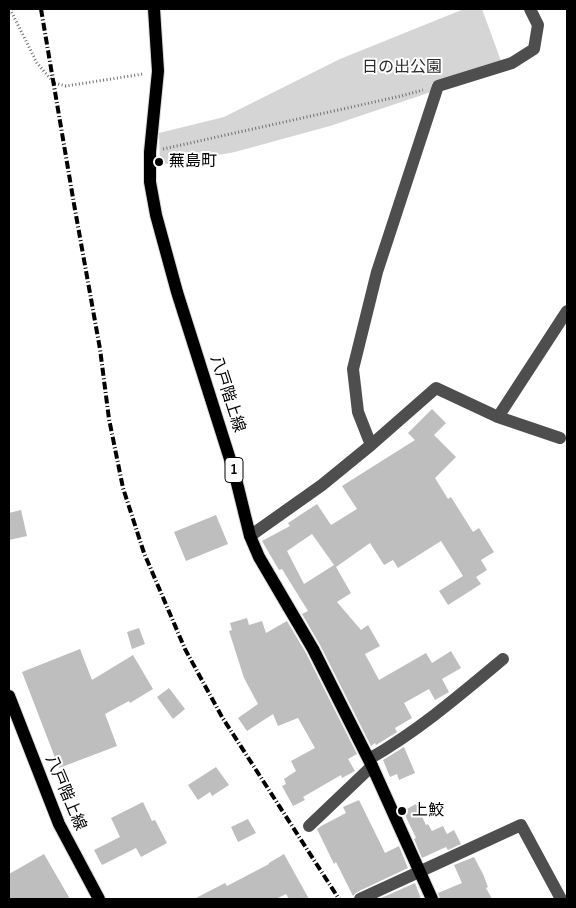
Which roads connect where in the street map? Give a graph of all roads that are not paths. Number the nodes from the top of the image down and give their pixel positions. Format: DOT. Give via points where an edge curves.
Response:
graph roads {
  1 [pos="154,9"];
  2 [pos="530,9"];
  3 [pos="567,312"];
  4 [pos="498,417"];
  5 [pos="560,438"];
  6 [pos="371,445"];
  7 [pos="250,536"];
  8 [pos="503,659"];
  9 [pos="9,696"];
  10 [pos="370,762"];
  11 [pos="309,826"];
  12 [pos="419,871"];
  13 [pos="562,890"];
  14 [pos="99,899"];
  15 [pos="360,899"];
  16 [pos="432,899"];
  1 -- 7 [label="main road, 八戸階上線 / 1" via="158,71 150,182 156,215 235,475"];
  2 -- 6 [label="street" via="538,25 534,49 512,63 438,86 377,272 353,370 358,412"];
  3 -- 4 [label="street"];
  4 -- 5 [label="street"];
  4 -- 6 [label="street" via="436,388"];
  6 -- 7 [label="street" via="322,485"];
  7 -- 10 [label="main road, 八戸階上線 / 1" via="313,649"];
  8 -- 10 [label="street" via="437,714"];
  9 -- 14 [label="main road, 八戸階上線" via="60,824"];
  10 -- 11 [label="street"];
  10 -- 12 [label="main road, 八戸階上線 / 1"];
  12 -- 13 [label="street" via="521,825"];
  12 -- 15 [label="street"];
  12 -- 16 [label="main road, 八戸階上線 / 1"];
}
